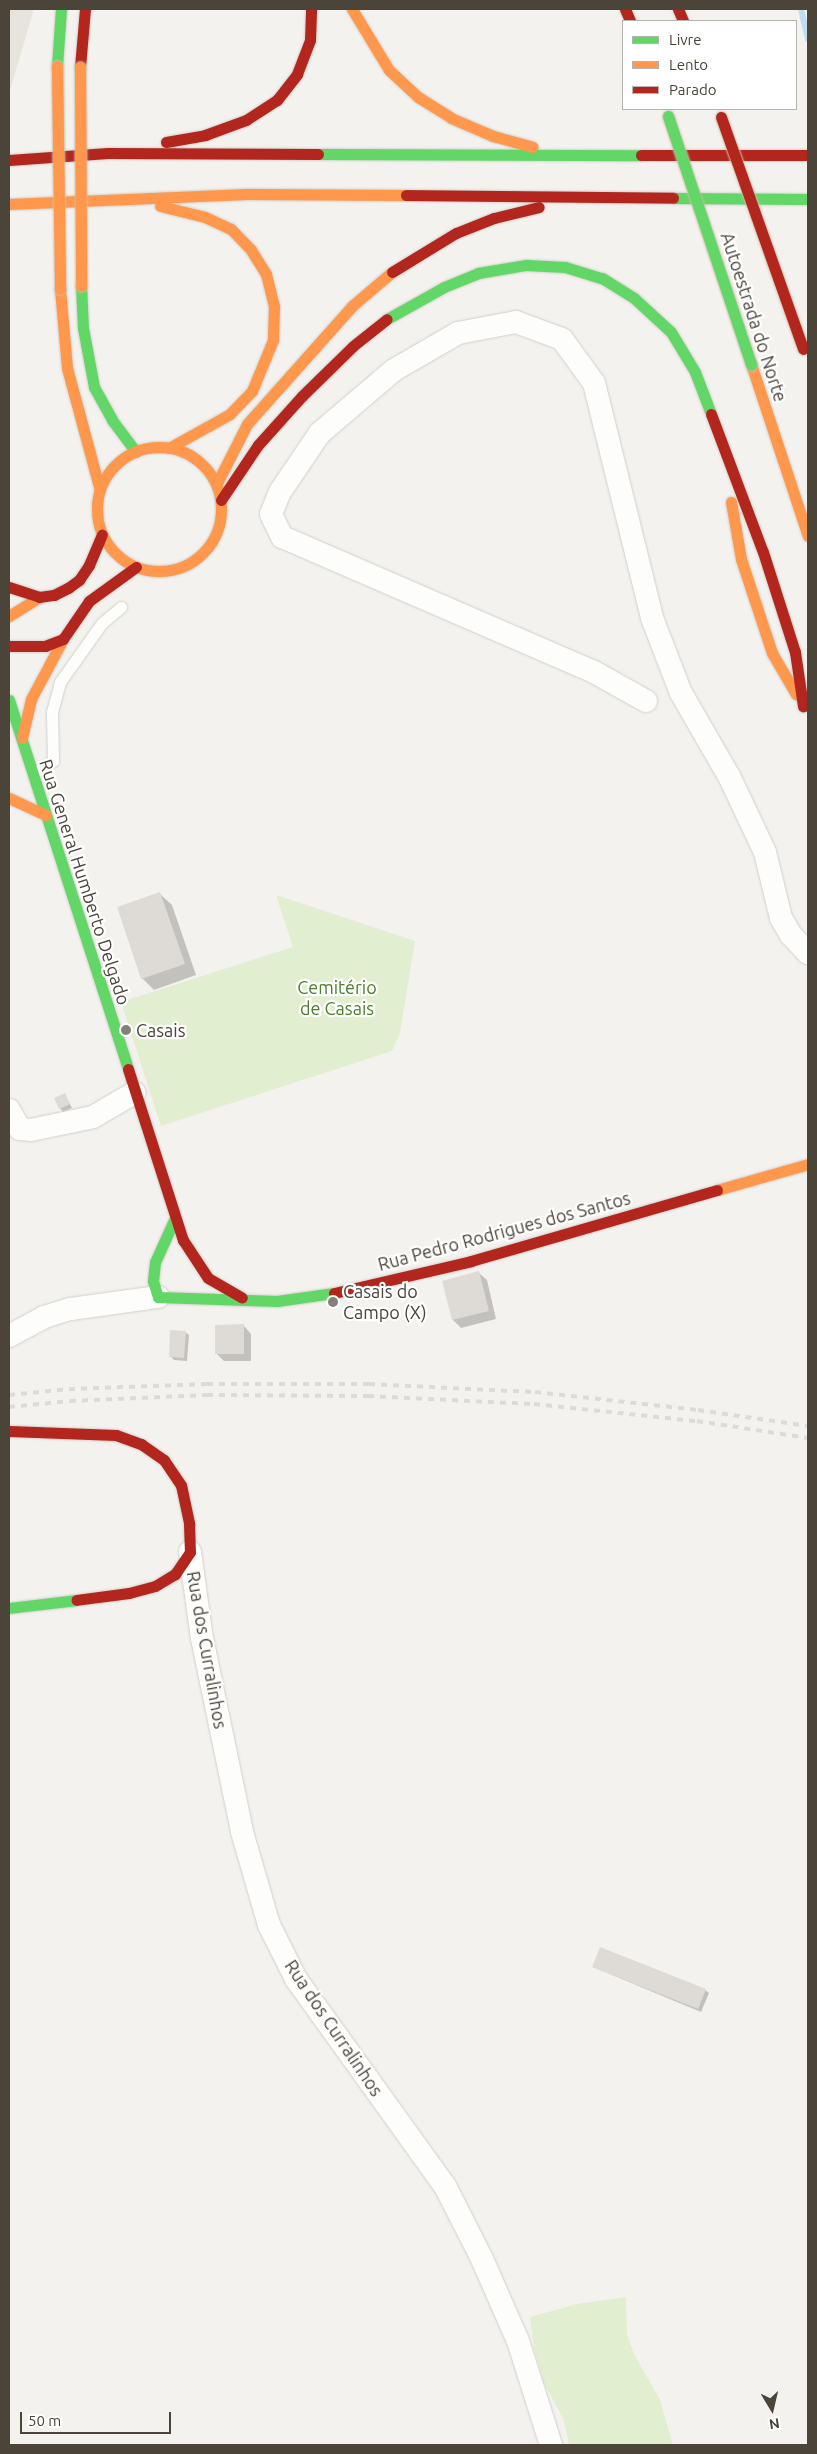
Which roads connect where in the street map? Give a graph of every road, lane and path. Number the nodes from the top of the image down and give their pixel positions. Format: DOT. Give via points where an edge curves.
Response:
graph roads {
  1 [pos="61,9"];
  2 [pos="85,9"];
  3 [pos="311,9"];
  4 [pos="352,9"];
  5 [pos="667,112"];
  6 [pos="719,113"];
  7 [pos="108,153"];
  8 [pos="808,156"];
  9 [pos="571,157"];
  10 [pos="9,160"];
  11 [pos="109,198"];
  12 [pos="603,198"];
  13 [pos="807,200"];
  14 [pos="9,204"];
  15 [pos="808,364"];
  16 [pos="717,427"];
  17 [pos="169,448"];
  18 [pos="136,452"];
  19 [pos="216,484"];
  20 [pos="100,490"];
  21 [pos="221,500"];
  22 [pos="102,535"];
  23 [pos="808,536"];
  24 [pos="136,567"];
  25 [pos="9,587"];
  26 [pos="39,597"];
  27 [pos="122,607"];
  28 [pos="9,616"];
  29 [pos="63,639"];
  30 [pos="9,646"];
  31 [pos="9,700"];
  32 [pos="646,701"];
  33 [pos="805,711"];
  34 [pos="11,718"];
  35 [pos="22,740"];
  36 [pos="33,774"];
  37 [pos="18,780"];
  38 [pos="9,798"];
  39 [pos="46,815"];
  40 [pos="808,953"];
  41 [pos="134,1093"];
  42 [pos="9,1110"];
  43 [pos="808,1164"];
  44 [pos="175,1218"];
  45 [pos="183,1240"];
  46 [pos="185,1263"];
  47 [pos="170,1294"];
  48 [pos="243,1299"];
  49 [pos="9,1336"];
  50 [pos="9,1431"];
  51 [pos="190,1552"];
  52 [pos="9,1608"];
  53 [pos="551,2445"];
  1 -- 20 [label="main road, bridge" via="57,66 60,289 67,368"];
  2 -- 18 [label="main road, bridge" via="80,67 83,328 94,386 112,420"];
  3 -- 7 [label="main road" via="310,40 304,57 297,74 277,100 246,120 205,135"];
  4 -- 9 [label="main road" via="390,70 418,98 451,118 493,136"];
  5 -- 23 [label="main road, Autoestrada do Norte, bridge"];
  6 -- 15 [label="main road, Autoestrada do Norte, bridge"];
  7 -- 9 [label="main road"];
  7 -- 10 [label="main road"];
  8 -- 9 [label="main road"];
  11 -- 12 [label="main road" via="248,194"];
  11 -- 14 [label="main road"];
  11 -- 17 [label="main road" via="172,208 205,217 231,229 251,250 266,274 274,307 273,340 252,391 230,414"];
  12 -- 13 [label="main road"];
  12 -- 19 [label="main road" via="494,218 456,233 383,277 352,306 247,424"];
  16 -- 21 [label="main road" via="695,372 671,332 634,298 592,275 565,267 526,265 478,273 392,315 353,346 302,396 258,445"];
  16 -- 33 [label="main road" via="763,552 795,652"];
  16 -- 33 [label="main road" via="741,559 772,654"];
  17 -- 18 [label="main road"];
  17 -- 19 [label="main road" via="189,455 205,467"];
  18 -- 20 [label="main road" via="120,461"];
  19 -- 21 [label="main road"];
  20 -- 22 [label="main road" via="98,520"];
  21 -- 24 [label="main road" via="216,536 198,557 172,570"];
  22 -- 24 [label="main road" via="122,559"];
  22 -- 26 [label="main road" via="79,580 54,595"];
  24 -- 29 [label="main road" via="89,601"];
  25 -- 26 [label="main road"];
  26 -- 28 [label="main road"];
  27 -- 36 [label="lane" via="102,623 60,682 52,712 53,760"];
  29 -- 30 [label="main road" via="45,646"];
  29 -- 35 [label="main road" via="31,698"];
  31 -- 34 [label="main road, Rua General Humberto Delgado"];
  32 -- 40 [label="street" via="594,672 282,537 271,514 280,492 320,433 394,370 458,333 516,322 562,339 594,383 652,618 681,693 729,776 765,852 781,918"];
  34 -- 35 [label="main road, Rua General Humberto Delgado"];
  35 -- 36 [label="main road, Rua General Humberto Delgado" via="23,759"];
  36 -- 37 [label="main road"];
  36 -- 39 [label="main road, Rua General Humberto Delgado"];
  38 -- 39 [label="main road"];
  39 -- 41 [label="main road, Rua General Humberto Delgado"];
  41 -- 42 [label="street" via="93,1117 31,1130 20,1129"];
  41 -- 44 [label="main road, Rua General Humberto Delgado"];
  43 -- 48 [label="main road, Rua Pedro Rodrigues dos Santos" via="470,1261 306,1298"];
  44 -- 45 [label="main road, Rua General Humberto Delgado"];
  44 -- 47 [label="main road" via="156,1262 153,1281"];
  45 -- 46 [label="main road"];
  45 -- 48 [label="main road, Rua General Humberto Delgado" via="208,1278"];
  47 -- 48 [label="main road, Rua Pedro Rodrigues dos Santos"];
  47 -- 49 [label="street" via="71,1309 44,1317"];
  50 -- 51 [label="main road" via="116,1435 141,1444 164,1460 181,1485 189,1524"];
  51 -- 52 [label="main road" via="176,1574 155,1586 129,1593"];
  51 -- 53 [label="street, Rua dos Curralinhos" via="202,1638 242,1832 269,1925 296,1979 445,2186 518,2341"];
}
